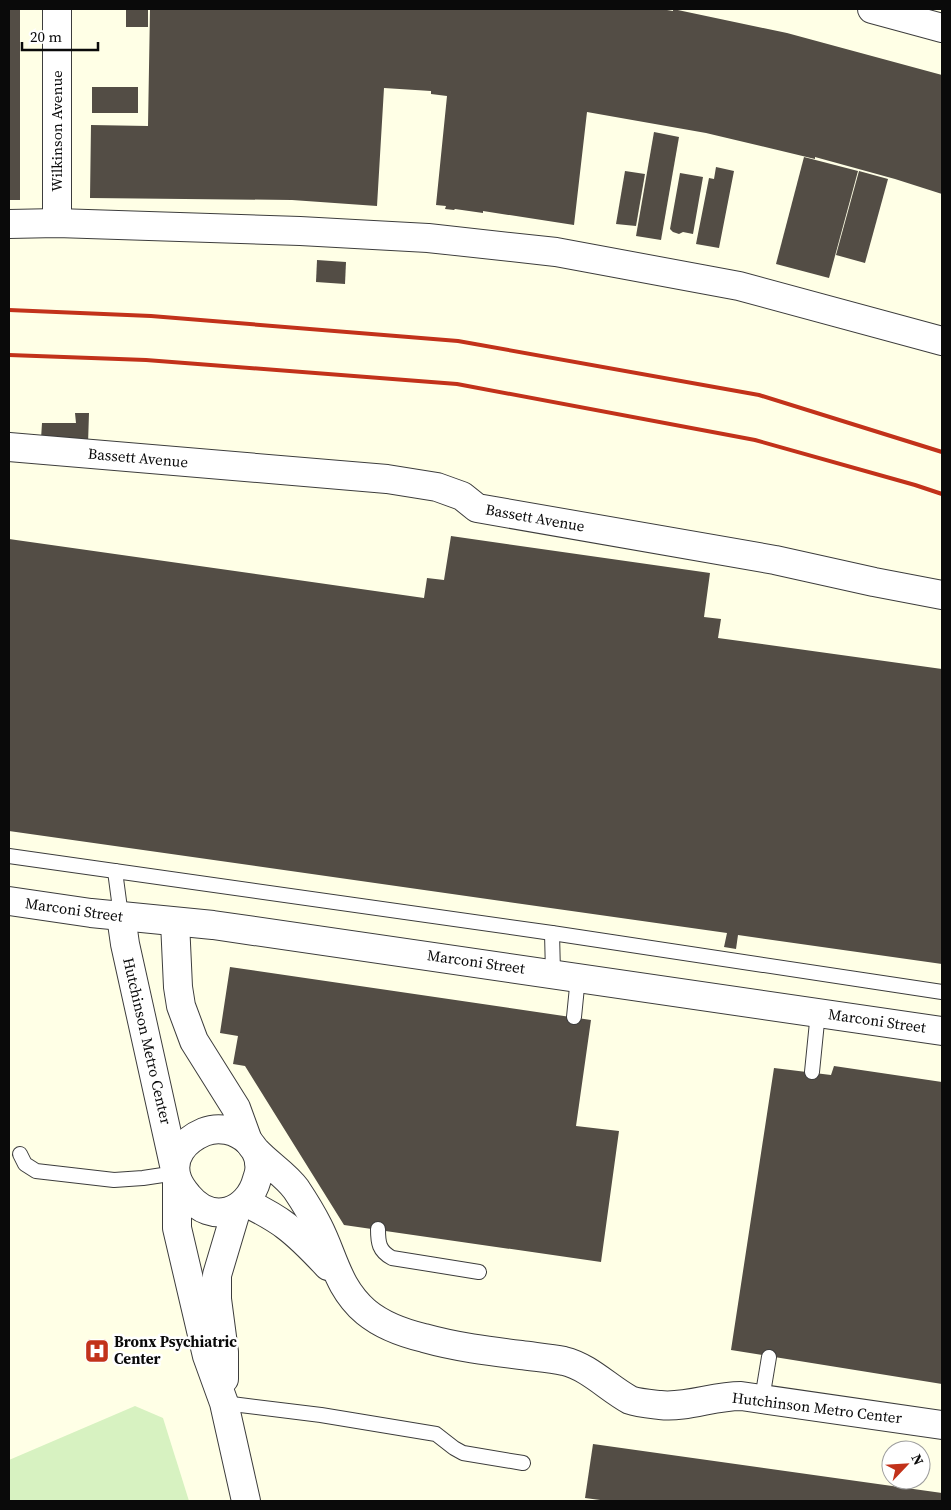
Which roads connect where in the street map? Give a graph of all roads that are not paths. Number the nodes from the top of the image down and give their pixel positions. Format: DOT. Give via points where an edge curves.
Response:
graph roads {
  1 [pos="57,9"];
  2 [pos="872,9"];
  3 [pos="942,28"];
  4 [pos="57,223"];
  5 [pos="9,224"];
  6 [pos="942,341"];
  7 [pos="9,447"];
  8 [pos="942,595"];
  9 [pos="9,856"];
  10 [pos="114,871"];
  11 [pos="9,901"];
  12 [pos="121,916"];
  13 [pos="175,922"];
  14 [pos="552,933"];
  15 [pos="566,975"];
  16 [pos="942,992"];
  17 [pos="818,1012"];
  18 [pos="574,1017"];
  19 [pos="942,1030"];
  20 [pos="812,1072"];
  21 [pos="252,1146"];
  22 [pos="20,1154"];
  23 [pos="176,1172"];
  24 [pos="241,1205"];
  25 [pos="378,1230"];
  26 [pos="479,1272"];
  27 [pos="339,1278"];
  28 [pos="769,1357"];
  29 [pos="762,1399"];
  30 [pos="224,1403"];
  31 [pos="942,1425"];
  32 [pos="523,1463"];
  33 [pos="246,1501"];
  1 -- 4 [label="street, Wilkinson Avenue"];
  2 -- 3 [label="street"];
  4 -- 5 [label="street"];
  4 -- 6 [label="street" via="428,238 556,252 739,286"];
  7 -- 8 [label="street, Bassett Avenue" via="387,479 437,487 462,496 477,508 775,560"];
  9 -- 10 [label="lane"];
  10 -- 12 [label="lane"];
  10 -- 14 [label="lane"];
  11 -- 12 [label="street, Marconi Street"];
  12 -- 13 [label="street, Marconi Street"];
  12 -- 23 [label="street, Hutchinson Metro Center"];
  13 -- 15 [label="street, Marconi Street"];
  13 -- 21 [label="street, Hutchinson Metro Center" via="181,1006 194,1040 236,1108"];
  14 -- 15 [label="lane"];
  14 -- 16 [label="lane"];
  15 -- 17 [label="street, Marconi Street"];
  15 -- 18 [label="lane"];
  17 -- 19 [label="street, Marconi Street"];
  17 -- 20 [label="lane"];
  21 -- 23 [label="street, Hutchinson Metro Center" via="229,1130 210,1130 183,1146"];
  21 -- 24 [label="street, Hutchinson Metro Center" via="259,1171 252,1192"];
  21 -- 27 [label="street, Hutchinson Metro Center" via="296,1188 319,1227"];
  22 -- 23 [label="lane" via="36,1171 96,1178 131,1180"];
  23 -- 24 [label="street, Hutchinson Metro Center" via="190,1199 198,1206 227,1212"];
  23 -- 30 [label="street, Hutchinson Metro Center" via="177,1228 207,1356"];
  24 -- 27 [label="street, Hutchinson Metro Center" via="269,1214 285,1225 304,1240"];
  24 -- 30 [label="street, Hutchinson Metro Center" via="218,1275"];
  25 -- 26 [label="lane" via="381,1249 392,1258"];
  27 -- 29 [label="street, Hutchinson Metro Center" via="366,1312 390,1328 470,1348 563,1361 580,1367 632,1401 670,1405 729,1396"];
  28 -- 29 [label="lane"];
  29 -- 31 [label="street, Hutchinson Metro Center"];
  30 -- 32 [label="lane" via="331,1416 436,1434 463,1453"];
  30 -- 33 [label="street, Hutchinson Metro Center"];
}
